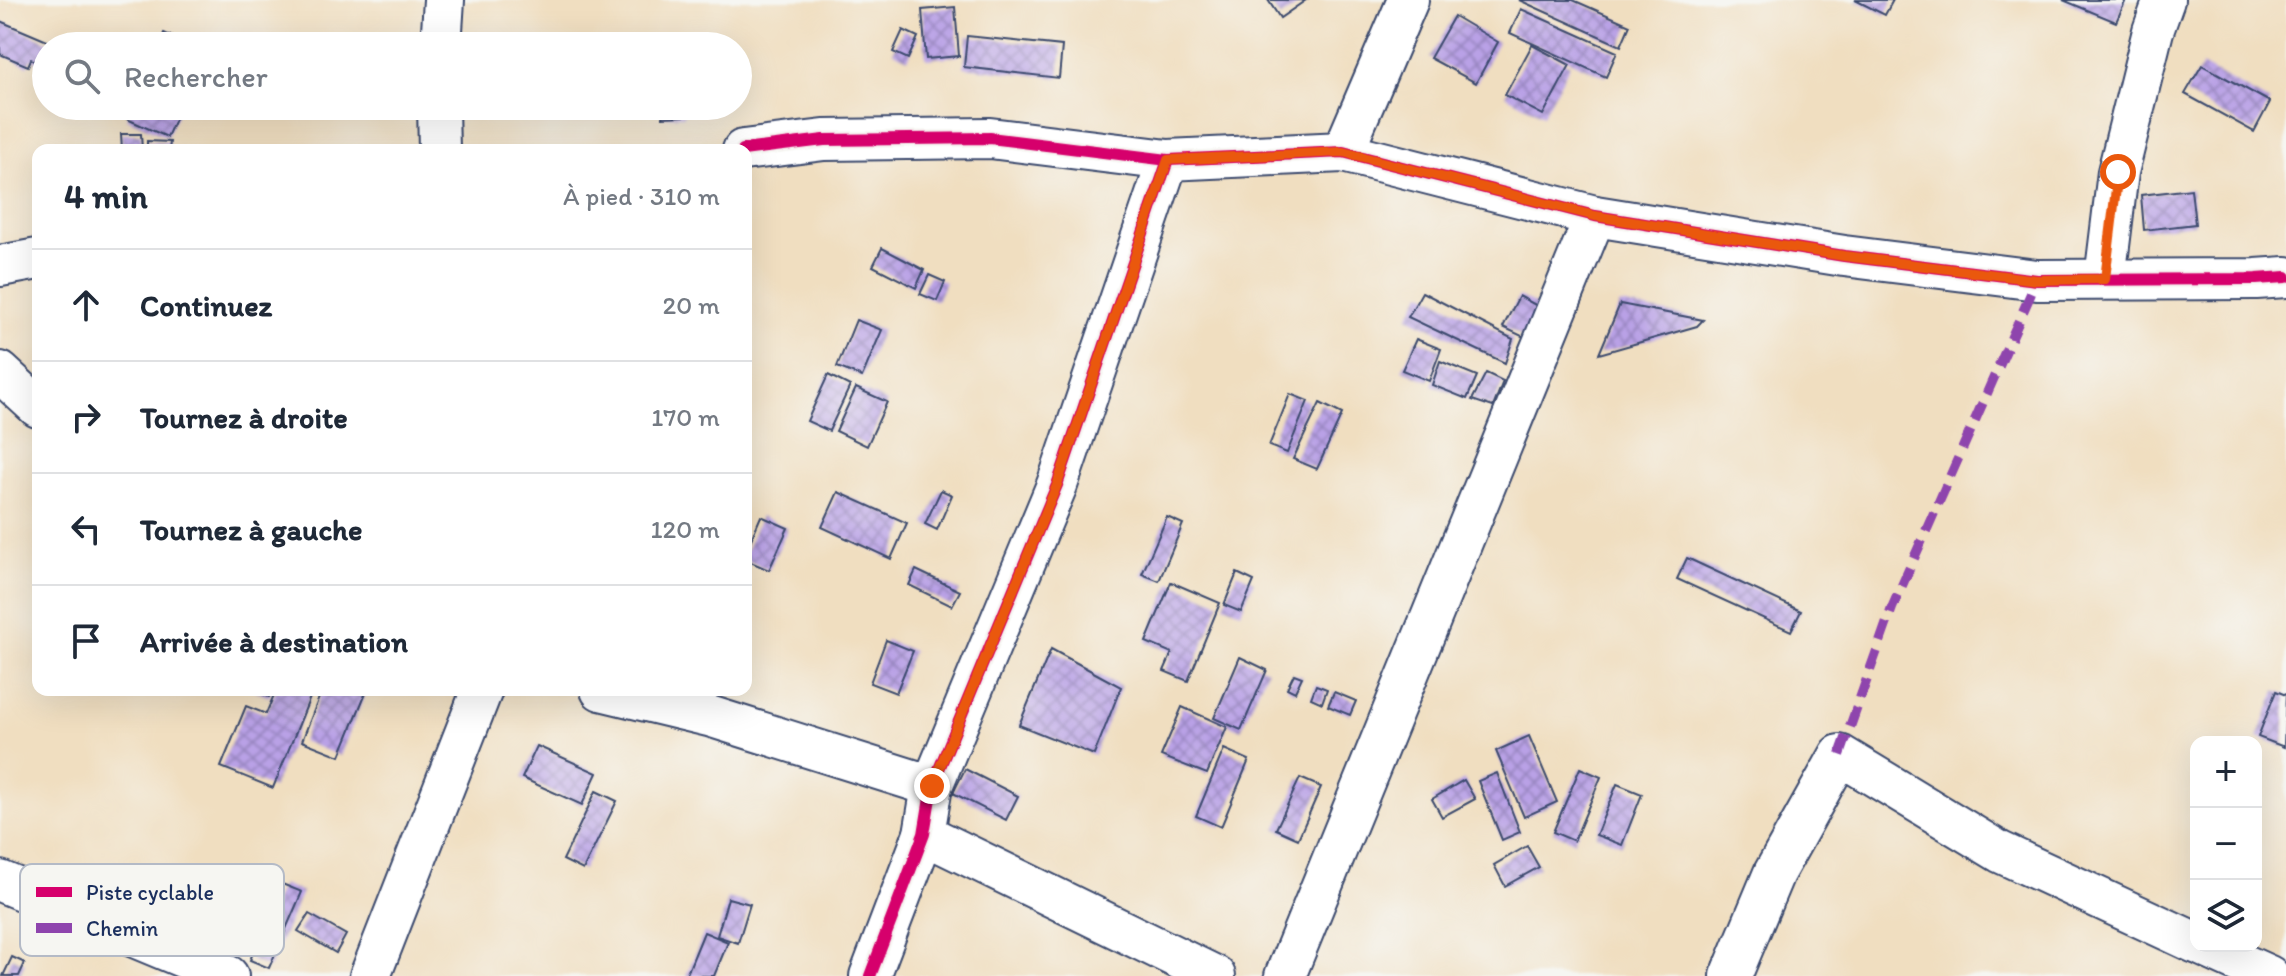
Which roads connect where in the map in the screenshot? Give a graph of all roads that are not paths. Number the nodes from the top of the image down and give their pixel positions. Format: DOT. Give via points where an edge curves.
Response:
graph roads {
  1 [pos="444,0"];
  2 [pos="1408,0"];
  3 [pos="2164,0"];
  4 [pos="442,32"];
  5 [pos="438,120"];
  6 [pos="439,144"];
  7 [pos="752,149"];
  8 [pos="1343,152"];
  9 [pos="1168,160"];
  10 [pos="1595,216"];
  11 [pos="32,260"];
  12 [pos="0,266"];
  13 [pos="2286,277"];
  14 [pos="2105,279"];
  15 [pos="0,372"];
  16 [pos="32,401"];
  17 [pos="480,696"];
  18 [pos="626,696"];
  19 [pos="932,786"];
  20 [pos="924,834"];
  21 [pos="0,881"];
  22 [pos="20,889"];
  23 [pos="2190,940"];
  24 [pos="2216,952"];
  25 [pos="180,956"];
  26 [pos="228,976"];
  27 [pos="370,976"];
  28 [pos="870,976"];
  29 [pos="1215,976"];
  30 [pos="1285,976"];
  31 [pos="1731,976"];
  32 [pos="2269,976"];
  1 -- 4 [label="street"];
  2 -- 8 [label="street"];
  3 -- 14 [label="street" via="2118,172"];
  5 -- 6 [label="street"];
  7 -- 9 [label="street" via="824,140 990,138"];
  8 -- 9 [label="street"];
  8 -- 10 [label="street"];
  9 -- 19 [label="street" via="1057,485"];
  10 -- 14 [label="street" via="2037,280"];
  10 -- 30 [label="street"];
  11 -- 12 [label="street"];
  13 -- 14 [label="street"];
  15 -- 16 [label="street"];
  17 -- 27 [label="street"];
  18 -- 19 [label="street" via="709,716"];
  19 -- 20 [label="street"];
  20 -- 28 [label="street"];
  20 -- 29 [label="street"];
  21 -- 22 [label="street"];
  23 -- 31 [label="street" via="2000,852 1840,755 1774,873"];
  24 -- 32 [label="street"];
  25 -- 26 [label="street"];
}
